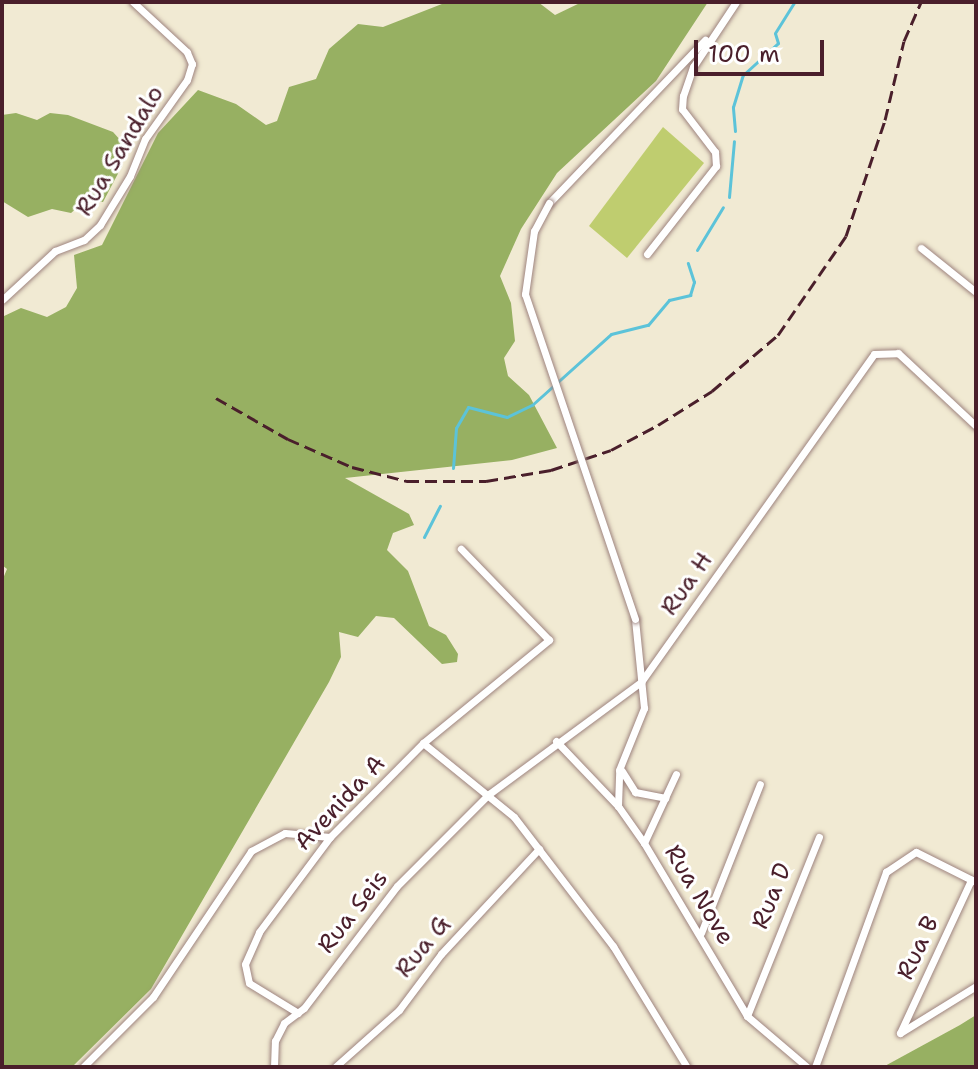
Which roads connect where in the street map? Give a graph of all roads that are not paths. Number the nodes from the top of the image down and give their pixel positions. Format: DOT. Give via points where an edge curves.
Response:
graph roads {
  1 [pos="133,2"];
  2 [pos="736,2"];
  3 [pos="715,29"];
  4 [pos="921,248"];
  5 [pos="647,254"];
  6 [pos="976,292"];
  7 [pos="2,300"];
  8 [pos="976,426"];
  9 [pos="461,549"];
  10 [pos="641,682"];
  11 [pos="556,741"];
  12 [pos="423,743"];
  13 [pos="620,765"];
  14 [pos="676,774"];
  15 [pos="760,784"];
  16 [pos="489,794"];
  17 [pos="665,798"];
  18 [pos="618,806"];
  19 [pos="330,837"];
  20 [pos="819,837"];
  21 [pos="644,843"];
  22 [pos="539,849"];
  23 [pos="974,881"];
  24 [pos="701,933"];
  25 [pos="976,986"];
  26 [pos="298,1013"];
  27 [pos="747,1016"];
  28 [pos="338,1065"];
  29 [pos="273,1066"];
  30 [pos="83,1067"];
  31 [pos="687,1067"];
  32 [pos="807,1067"];
  33 [pos="815,1067"];
  1 -- 7 [label="street, Rua Sandalo" via="187,52 192,64 187,80 145,139 100,225 84,240 55,251"];
  2 -- 3 [label="street"];
  3 -- 5 [label="street" via="685,82 682,109 715,152 716,166"];
  3 -- 10 [label="street, bridge" via="549,203 534,231 525,294 635,619"];
  4 -- 6 [label="street"];
  8 -- 10 [label="street, Rua H" via="898,353 874,354"];
  9 -- 12 [label="street, Avenida A" via="549,640"];
  10 -- 11 [label="street, Rua H"];
  10 -- 13 [label="street" via="642,720"];
  11 -- 16 [label="street, Rua H"];
  11 -- 18 [label="street, Rua Nove"];
  12 -- 16 [label="street"];
  12 -- 19 [label="street, Avenida A"];
  13 -- 17 [label="street" via="629,788"];
  13 -- 18 [label="street"];
  14 -- 17 [label="street"];
  15 -- 24 [label="street"];
  16 -- 22 [label="street"];
  16 -- 26 [label="street, Rua Seis" via="397,886"];
  17 -- 21 [label="street"];
  18 -- 21 [label="street, Rua Nove"];
  19 -- 26 [label="street, Avenida A" via="259,932 245,964 249,983"];
  19 -- 30 [label="street" via="285,833 251,851 160,988"];
  20 -- 27 [label="street, Rua D"];
  21 -- 24 [label="street, Rua Nove"];
  22 -- 28 [label="street, Rua G" via="441,954 399,1010"];
  22 -- 31 [label="street" via="613,946"];
  23 -- 25 [label="street, Rua B" via="900,1033"];
  23 -- 33 [label="street" via="916,852 886,872"];
  24 -- 27 [label="street, Rua Nove"];
  26 -- 29 [label="street, Rua Seis" via="279,1031"];
  27 -- 32 [label="street, Rua Nove"];
}
